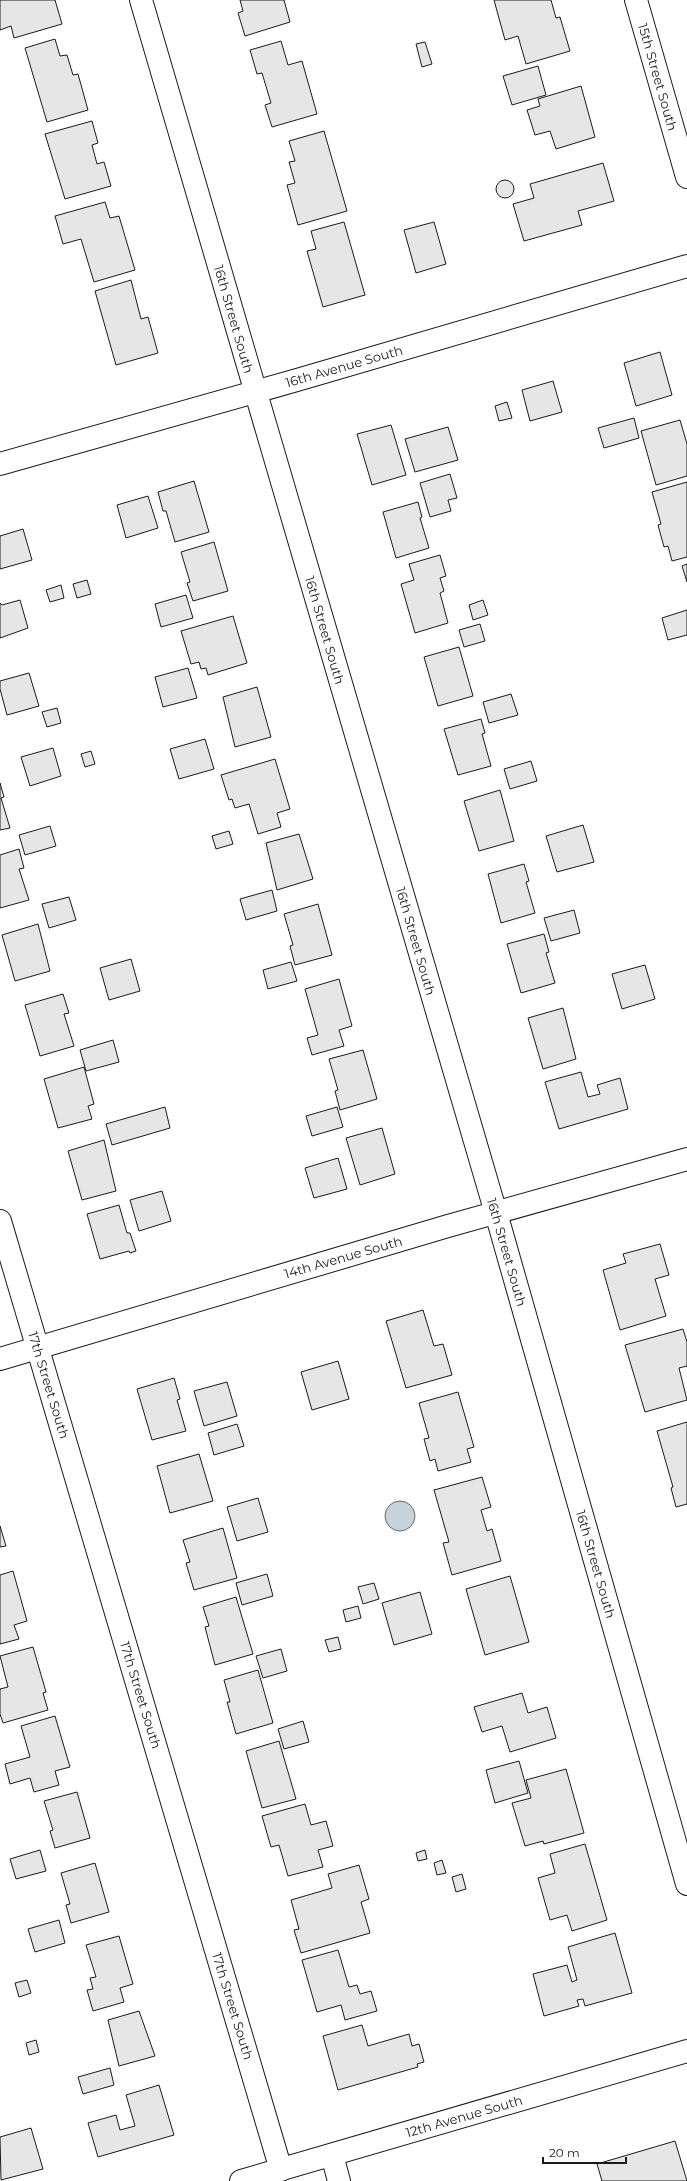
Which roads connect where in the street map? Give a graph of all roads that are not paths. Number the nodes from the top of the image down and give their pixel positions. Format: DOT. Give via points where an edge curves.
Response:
graph roads {
  1 [pos="141,0"];
  2 [pos="636,0"];
  3 [pos="687,177"];
  4 [pos="687,266"];
  5 [pos="255,392"];
  6 [pos="0,464"];
  7 [pos="687,1159"];
  8 [pos="496,1213"];
  9 [pos="0,1221"];
  10 [pos="38,1348"];
  11 [pos="0,1358"];
  12 [pos="687,1884"];
  13 [pos="687,2051"];
  14 [pos="332,2155"];
  15 [pos="281,2170"];
  16 [pos="241,2181"];
  17 [pos="339,2181"];
  1 -- 5 [label="street, 16th Street South"];
  2 -- 3 [label="street, 15th Street South"];
  4 -- 5 [label="street, 16th Avenue South"];
  5 -- 6 [label="street, 16th Avenue South"];
  5 -- 8 [label="street, 16th Street South"];
  7 -- 8 [label="street, 14th Avenue South"];
  8 -- 10 [label="street, 14th Avenue South"];
  8 -- 12 [label="street, 16th Street South"];
  9 -- 10 [label="street, 17th Street South"];
  10 -- 11 [label="street, 14th Avenue South"];
  10 -- 15 [label="street, 17th Street South"];
  13 -- 14 [label="street, 12th Avenue South"];
  14 -- 15 [label="street, 12th Avenue South"];
  14 -- 17 [label="street"];
  15 -- 16 [label="street, 12th Avenue South"];
}
